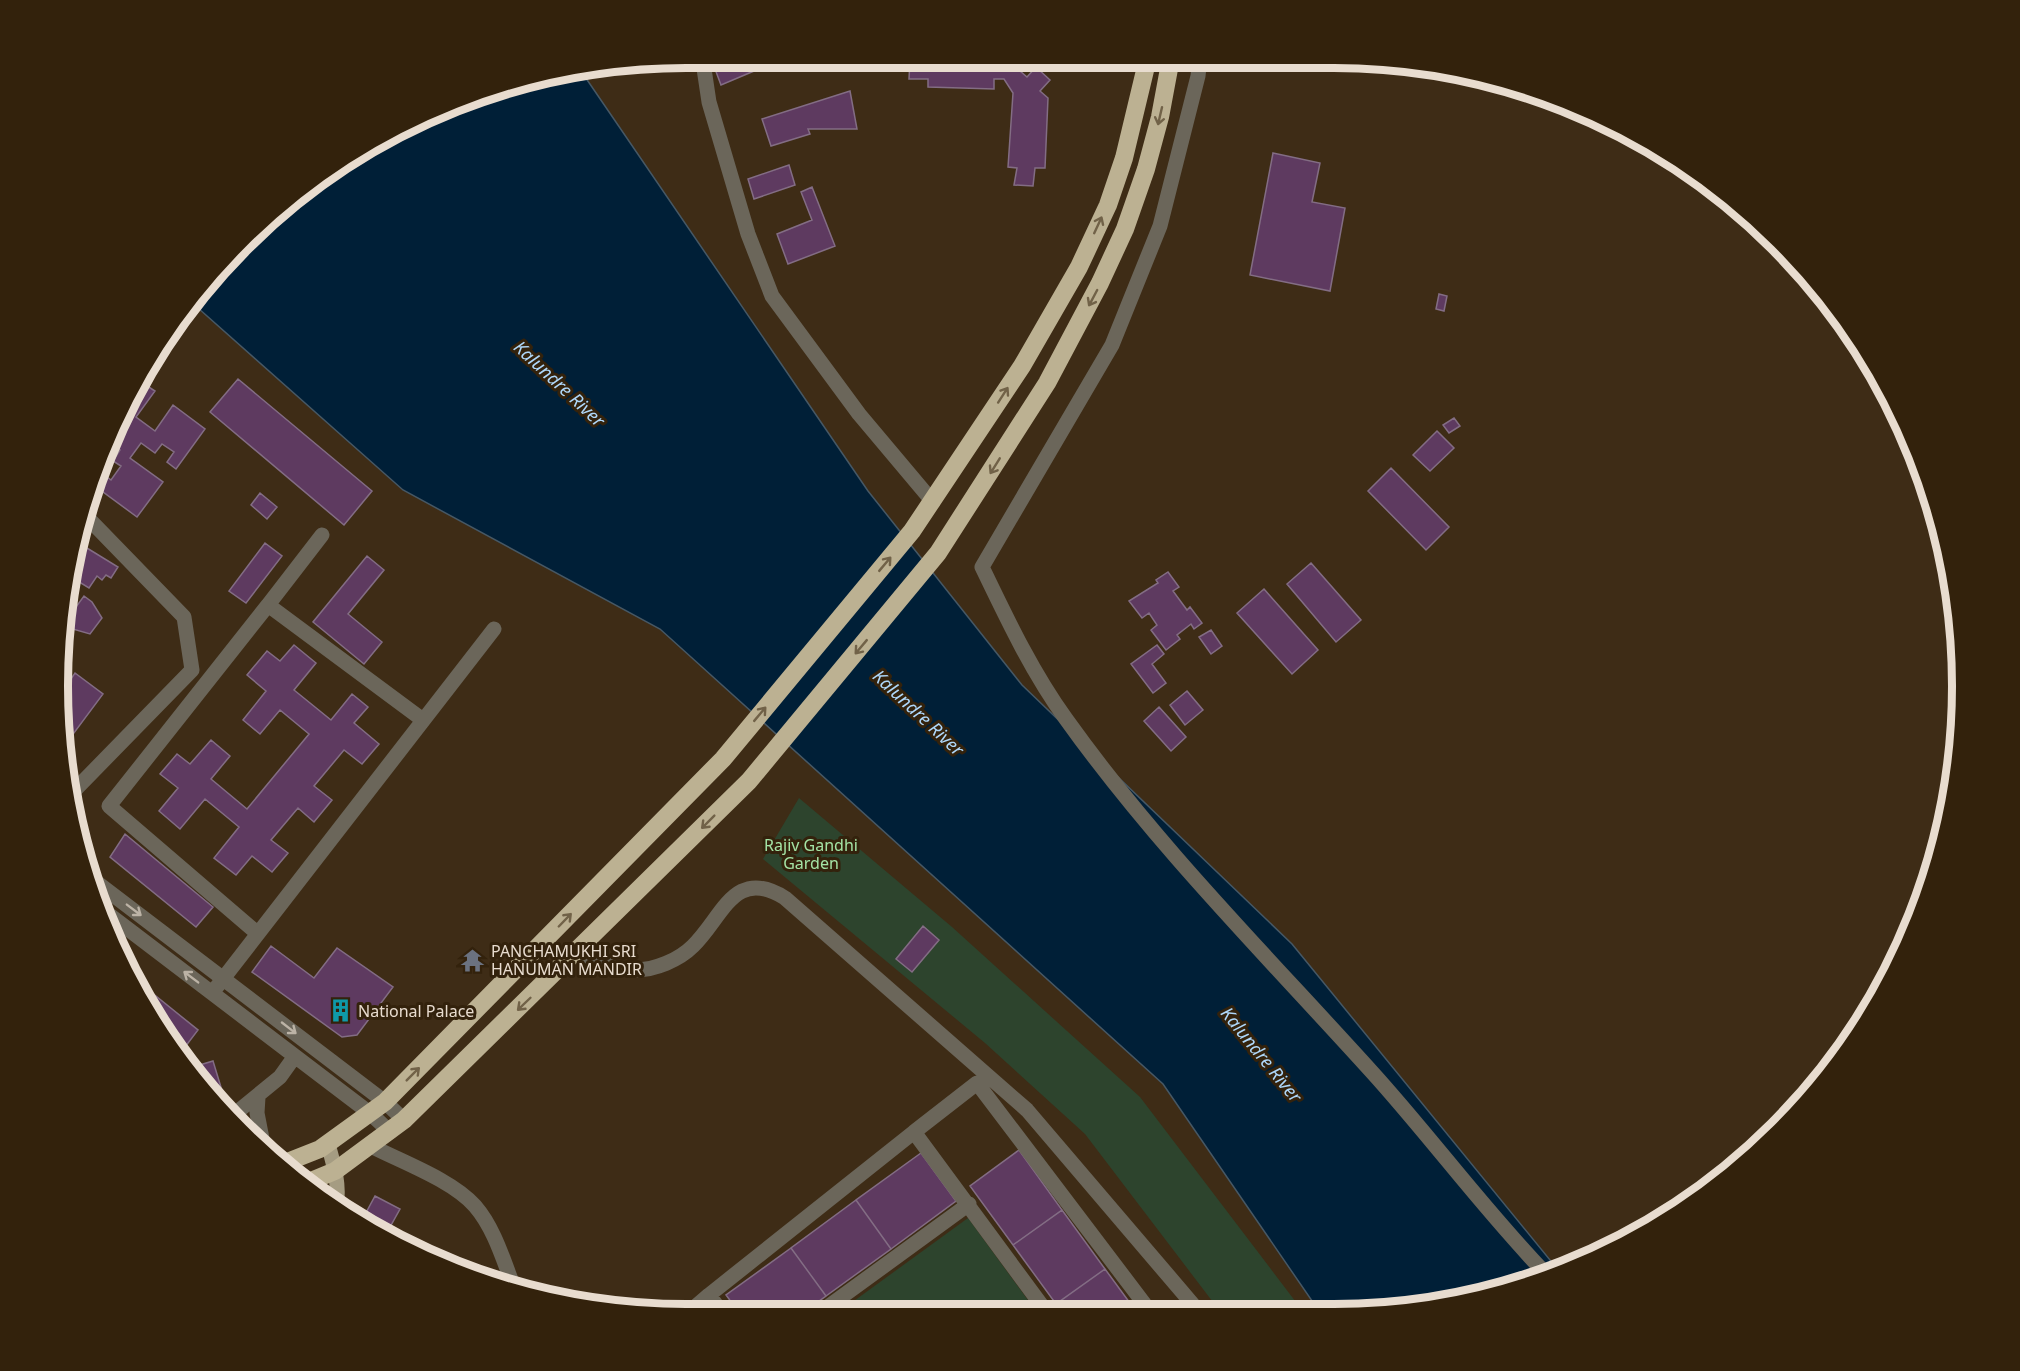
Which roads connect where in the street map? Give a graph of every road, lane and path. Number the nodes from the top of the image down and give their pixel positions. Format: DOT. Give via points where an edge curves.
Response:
graph roads {
  1 [pos="704,68"];
  2 [pos="1146,68"];
  3 [pos="1169,68"];
  4 [pos="1199,68"];
  5 [pos="933,502"];
  6 [pos="91,521"];
  7 [pos="322,535"];
  8 [pos="268,605"];
  9 [pos="494,629"];
  10 [pos="423,720"];
  11 [pos="76,788"];
  12 [pos="100,885"];
  13 [pos="113,918"];
  14 [pos="257,933"];
  15 [pos="577,952"];
  16 [pos="224,978"];
  17 [pos="212,993"];
  18 [pos="295,1056"];
  19 [pos="258,1097"];
  20 [pos="378,1108"];
  21 [pos="239,1111"];
  22 [pos="397,1126"];
  23 [pos="914,1132"];
  24 [pos="261,1134"];
  25 [pos="328,1144"];
  26 [pos="371,1146"];
  27 [pos="290,1160"];
  28 [pos="335,1171"];
  29 [pos="314,1180"];
  30 [pos="334,1194"];
  31 [pos="969,1204"];
  32 [pos="1540,1268"];
  33 [pos="510,1277"];
  34 [pos="709,1294"];
  35 [pos="698,1304"];
  36 [pos="716,1304"];
  37 [pos="832,1304"];
  38 [pos="1041,1304"];
  39 [pos="1144,1304"];
  40 [pos="1192,1304"];
  1 -- 5 [label="street" via="709,102 748,234 772,296 858,414"];
  5 -- 2 [label="highway, one-way" via="1027,357 1079,267 1108,205 1124,158"];
  3 -- 15 [label="highway, one-way" via="1146,169 1101,283 1047,383 938,553 750,781"];
  4 -- 32 [label="street" via="1160,226 1112,345 982,567 1016,636 1065,717 1148,826 1401,1104 1503,1229"];
  20 -- 5 [label="highway, one-way" via="723,759"];
  6 -- 11 [label="street" via="184,616 192,670"];
  7 -- 8 [label="street"];
  8 -- 10 [label="street"];
  8 -- 14 [label="street" via="109,806"];
  9 -- 10 [label="street"];
  10 -- 14 [label="street"];
  12 -- 16 [label="street, one-way"];
  17 -- 13 [label="street, one-way"];
  14 -- 16 [label="street"];
  15 -- 22 [label="highway, one-way"];
  15 -- 40 [label="street" via="632,970 651,968 693,946 732,897 744,889 771,889 1027,1110"];
  16 -- 17 [label="street"];
  16 -- 20 [label="street, one-way"];
  17 -- 18 [label="street"];
  18 -- 19 [label="street"];
  18 -- 20 [label="street"];
  19 -- 21 [label="street"];
  19 -- 24 [label="street"];
  20 -- 22 [label="street"];
  20 -- 25 [label="highway"];
  22 -- 26 [label="highway"];
  23 -- 31 [label="street"];
  23 -- 34 [label="street"];
  23 -- 39 [label="street" via="976,1083"];
  25 -- 27 [label="highway"];
  25 -- 28 [label="main road"];
  26 -- 28 [label="highway"];
  26 -- 33 [label="street" via="457,1190 474,1205 485,1220"];
  28 -- 29 [label="highway"];
  28 -- 30 [label="main road"];
  31 -- 37 [label="street"];
  31 -- 38 [label="street"];
  34 -- 35 [label="street"];
  34 -- 36 [label="street"];
}
